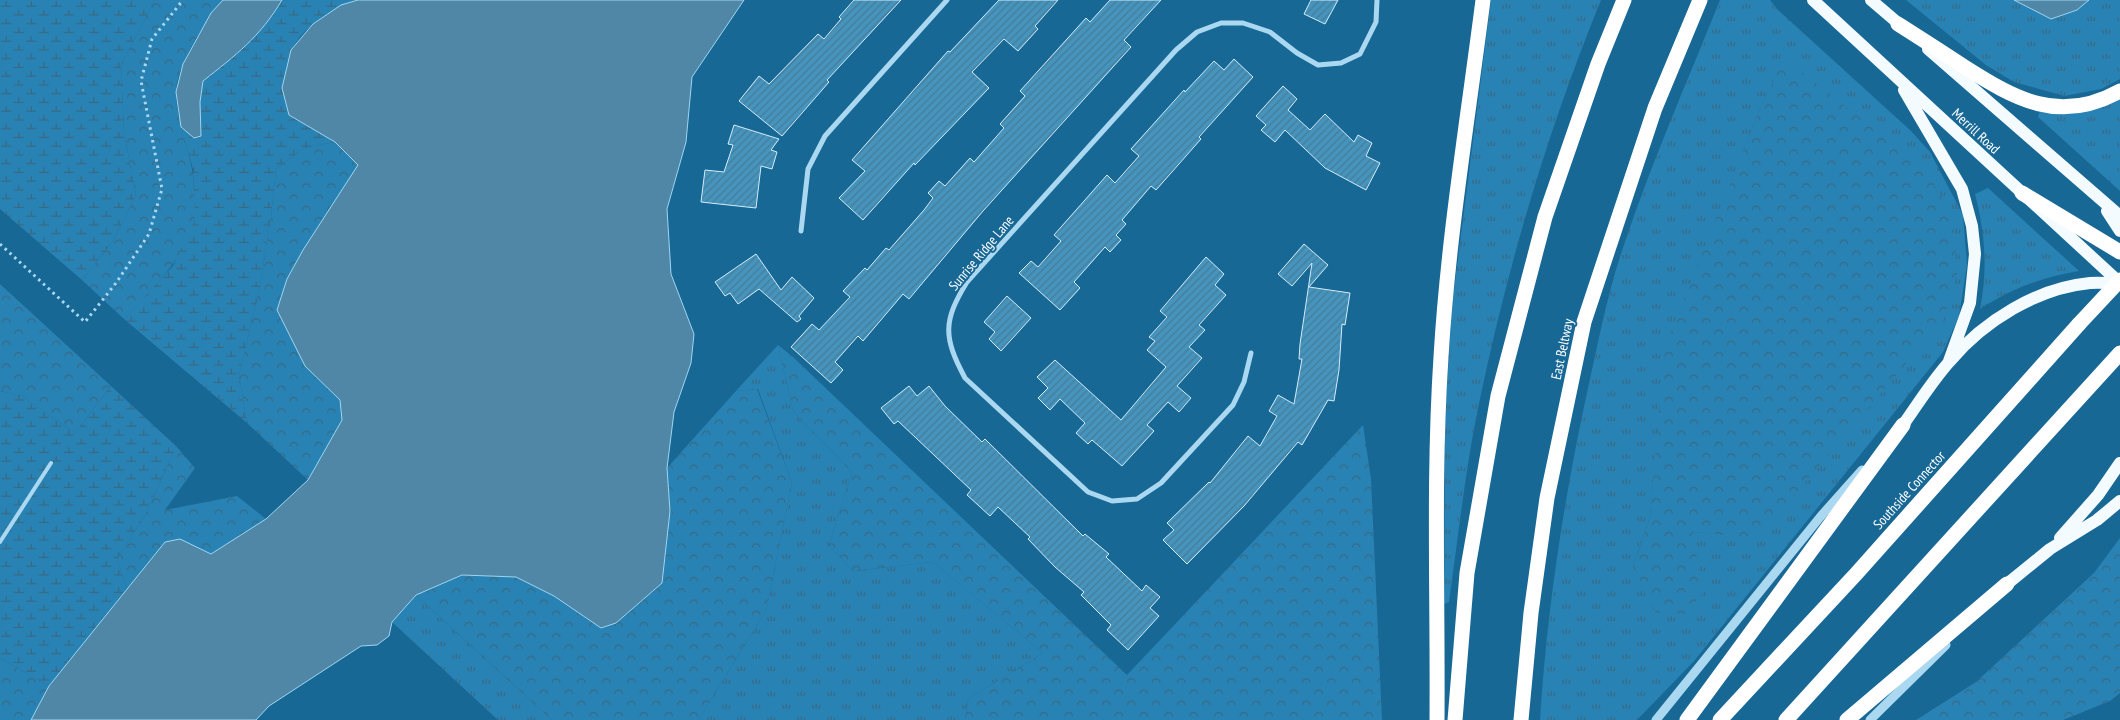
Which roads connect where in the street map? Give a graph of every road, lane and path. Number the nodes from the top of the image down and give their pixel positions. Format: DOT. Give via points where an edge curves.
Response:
graph roads {
  1 [pos="183,0"];
  2 [pos="947,0"];
  3 [pos="1377,0"];
  4 [pos="1483,0"];
  5 [pos="1624,0"];
  6 [pos="1700,0"];
  7 [pos="1813,0"];
  8 [pos="1871,0"];
  9 [pos="1898,24"];
  10 [pos="1898,78"];
  11 [pos="2120,92"];
  12 [pos="2090,189"];
  13 [pos="2022,194"];
  14 [pos="2120,216"];
  15 [pos="801,230"];
  16 [pos="2120,231"];
  17 [pos="0,244"];
  18 [pos="2120,252"];
  19 [pos="2120,282"];
  20 [pos="1250,353"];
  21 [pos="2118,355"];
  22 [pos="1949,361"];
  23 [pos="1903,425"];
  24 [pos="51,463"];
  25 [pos="2120,463"];
  26 [pos="2120,501"];
  27 [pos="0,542"];
  28 [pos="2050,549"];
  29 [pos="2007,584"];
  30 [pos="1438,720"];
  31 [pos="1455,720"];
  32 [pos="1521,720"];
  33 [pos="1656,720"];
  34 [pos="1687,720"];
  35 [pos="1720,720"];
  36 [pos="1786,720"];
  37 [pos="1847,720"];
  38 [pos="1870,720"];
  1 -- 17 [label="path" via="152,39 141,81 162,188 149,234 116,283 85,322"];
  2 -- 15 [label="street" via="825,136 808,169"];
  3 -- 20 [label="street, Sunrise Ridge Lane" via="1376,22 1360,54 1341,63 1318,64 1296,53 1270,32 1243,23 1222,23 1197,32 1176,50 968,282 953,306 948,333 952,353 965,378 1088,492 1112,501 1137,499 1161,484 1233,405 1244,382"];
  4 -- 30 [label="highway" via="1441,356 1437,474"];
  5 -- 31 [label="highway" via="1598,64 1545,217 1500,388 1467,573"];
  6 -- 32 [label="highway, East Beltway" via="1655,108 1584,322 1547,498 1531,613"];
  7 -- 10 [label="main road, Merrill Road"];
  8 -- 9 [label="main road"];
  9 -- 11 [label="highway" via="2010,95 2034,104 2066,107 2093,103"];
  9 -- 12 [label="main road"];
  10 -- 13 [label="main road, Merrill Road"];
  10 -- 22 [label="main road" via="1962,189 1972,226 1975,254 1970,303"];
  12 -- 14 [label="main road"];
  12 -- 16 [label="main road"];
  13 -- 18 [label="highway"];
  13 -- 19 [label="main road, Merrill Road"];
  19 -- 22 [label="main road" via="2090,283 2037,298 2005,313 1979,331"];
  19 -- 35 [label="highway, Southside Connector, bridge"];
  21 -- 36 [label="highway"];
  22 -- 23 [label="main road"];
  23 -- 33 [label="street" via="1821,516"];
  23 -- 34 [label="highway"];
  24 -- 27 [label="lane"];
  25 -- 28 [label="main road" via="2098,495"];
  26 -- 28 [label="main road" via="2097,520"];
  28 -- 29 [label="main road"];
  29 -- 37 [label="highway"];
  29 -- 38 [label="street"];
}
